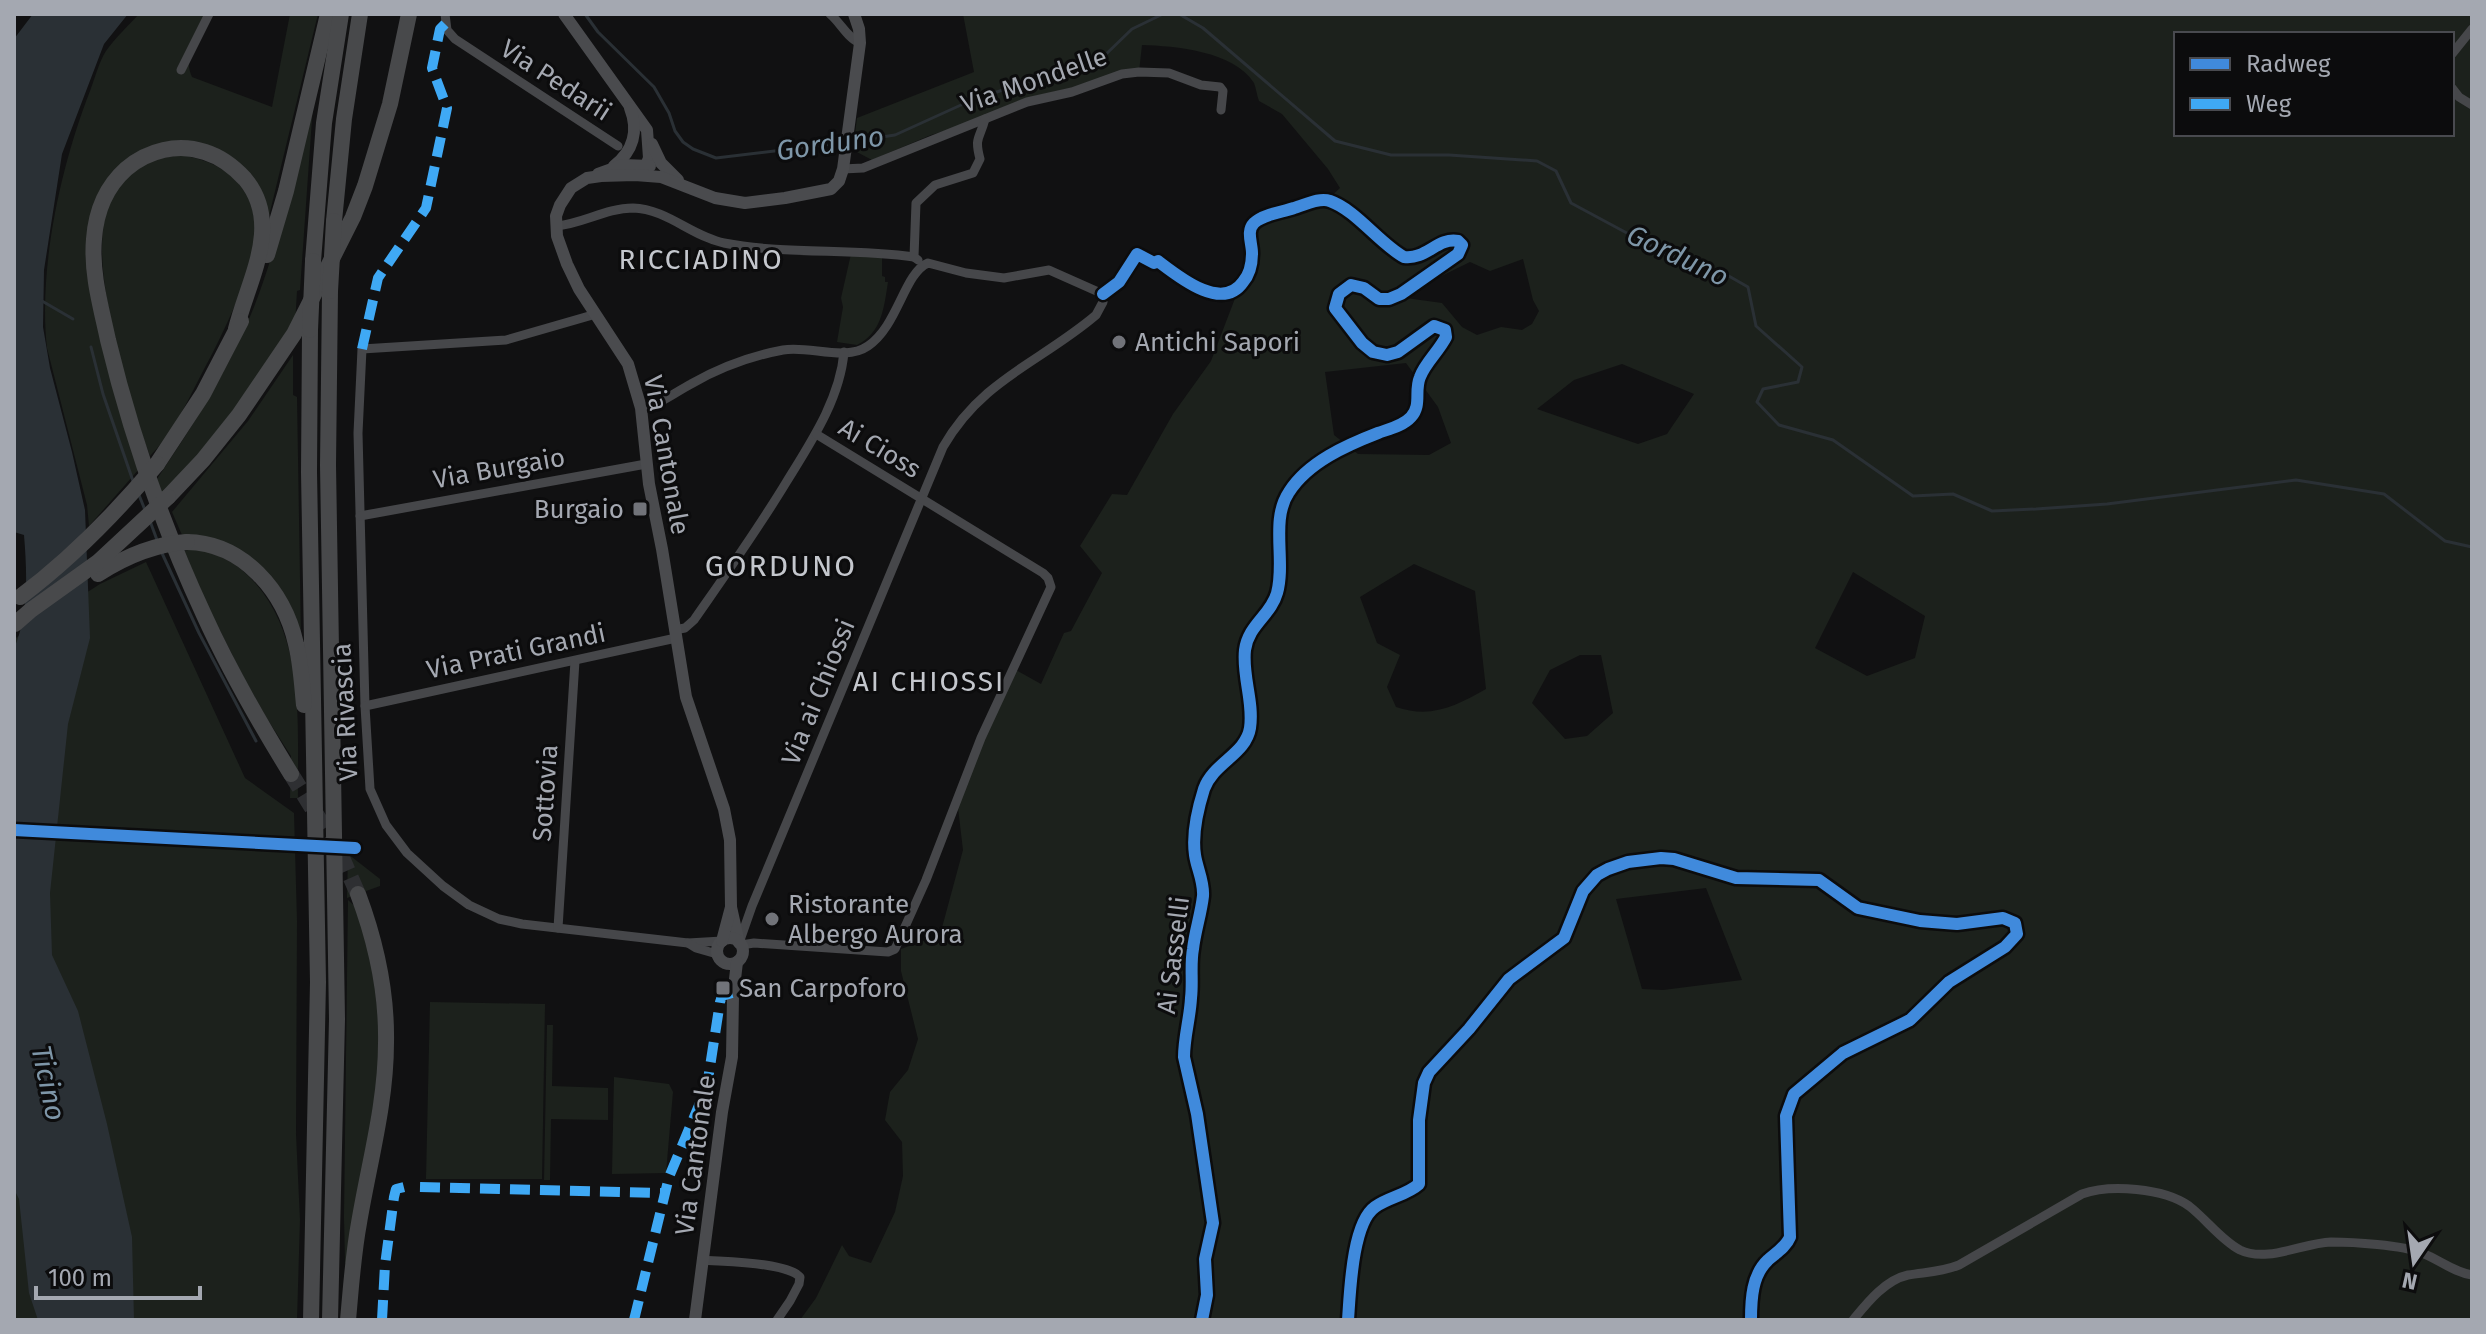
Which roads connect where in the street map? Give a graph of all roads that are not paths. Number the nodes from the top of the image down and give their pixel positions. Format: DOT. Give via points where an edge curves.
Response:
graph roads {
  1 [pos="209,14"];
  2 [pos="328,14"];
  3 [pos="341,14"];
  4 [pos="360,14"];
  5 [pos="409,14"];
  6 [pos="445,14"];
  7 [pos="564,14"];
  8 [pos="830,14"];
  9 [pos="854,14"];
  10 [pos="2472,29"];
  11 [pos="860,43"];
  12 [pos="2454,52"];
  13 [pos="181,70"];
  14 [pos="2454,91"];
  15 [pos="627,102"];
  16 [pos="2472,105"];
  17 [pos="1221,110"];
  18 [pos="633,116"];
  19 [pos="985,119"];
  20 [pos="649,137"];
  21 [pos="618,146"];
  22 [pos="646,166"];
  23 [pos="613,167"];
  24 [pos="843,167"];
  25 [pos="635,175"];
  26 [pos="666,176"];
  27 [pos="587,178"];
  28 [pos="556,226"];
  29 [pos="914,257"];
  30 [pos="923,264"];
  31 [pos="1103,294"];
  32 [pos="1220,295"];
  33 [pos="596,314"];
  34 [pos="236,329"];
  35 [pos="844,352"];
  36 [pos="641,408"];
  37 [pos="816,434"];
  38 [pos="646,464"];
  39 [pos="921,499"];
  40 [pos="360,516"];
  41 [pos="14,602"];
  42 [pos="15,625"];
  43 [pos="675,634"];
  44 [pos="575,661"];
  45 [pos="365,706"];
  46 [pos="291,774"];
  47 [pos="315,810"];
  48 [pos="358,894"];
  49 [pos="752,906"];
  50 [pos="731,907"];
  51 [pos="558,928"];
  52 [pos="722,941"];
  53 [pos="688,943"];
  54 [pos="740,944"];
  55 [pos="720,958"];
  56 [pos="737,962"];
  57 [pos="733,996"];
  58 [pos="702,1260"];
  59 [pos="2472,1275"];
  60 [pos="311,1320"];
  61 [pos="330,1320"];
  62 [pos="348,1320"];
  63 [pos="695,1320"];
  64 [pos="777,1320"];
  65 [pos="1202,1320"];
  66 [pos="1348,1320"];
  67 [pos="1751,1320"];
  68 [pos="1853,1320"];
  1 -- 13 [label="street"];
  2 -- 34 [label="highway" via="278,222"];
  3 -- 47 [label="highway, bridge" via="324,123 310,330"];
  4 -- 61 [label="highway, bridge" via="344,119 330,291 337,1019"];
  5 -- 42 [label="highway, bridge" via="390,104 358,204 269,374 168,497 98,562"];
  6 -- 21 [label="street, Via Pedarii" via="447,30 455,39"];
  7 -- 15 [label="main road"];
  8 -- 11 [label="street"];
  9 -- 11 [label="main road"];
  10 -- 12 [label="street"];
  11 -- 24 [label="main road"];
  14 -- 16 [label="street"];
  15 -- 18 [label="main road"];
  15 -- 20 [label="main road"];
  17 -- 19 [label="street, Via Mondelle" via="1220,87 1169,73 1139,72"];
  18 -- 22 [label="main road"];
  18 -- 23 [label="main road" via="632,145"];
  19 -- 24 [label="street, Via Mondelle" via="863,168"];
  19 -- 29 [label="street" via="976,140 980,159 973,173 935,185 917,201"];
  20 -- 22 [label="main road"];
  20 -- 26 [label="main road"];
  22 -- 23 [label="main road"];
  22 -- 25 [label="main road"];
  22 -- 26 [label="main road"];
  23 -- 27 [label="main road"];
  24 -- 26 [label="main road" via="839,181 826,191 755,203 724,200"];
  25 -- 26 [label="main road"];
  25 -- 27 [label="main road"];
  27 -- 28 [label="main road" via="563,198"];
  28 -- 29 [label="street" via="619,209 643,209 721,242"];
  28 -- 33 [label="main road, Via Cantonale" via="567,264"];
  29 -- 30 [label="street"];
  30 -- 31 [label="street" via="1004,278 1049,270"];
  30 -- 35 [label="street" via="874,341"];
  31 -- 32 [label="street, Via ai Chiossi" via="1119,282 1137,254"];
  31 -- 39 [label="street, Via ai Chiossi" via="1093,318 999,383 964,418 943,447"];
  32 -- 65 [label="street, Ai Sasselli" via="1235,291 1248,275 1253,224 1320,200 1336,204 1404,257 1418,257 1448,240 1462,245 1458,254 1395,297 1379,299 1351,285 1336,299 1337,312 1367,349 1379,355 1398,352 1434,326 1446,337 1421,374 1412,416 1331,454 1290,489 1282,505 1277,593 1246,645 1248,736 1207,781 1201,801 1194,843 1203,894 1192,951 1184,1057 1213,1223"];
  33 -- 36 [label="main road, Via Cantonale" via="628,364"];
  33 -- 40 [label="street, Via Rivascia" via="506,340 362,349"];
  34 -- 41 [label="highway, bridge" via="203,394 157,464 80,548"];
  34 -- 46 [label="highway" via="262,238 254,194 235,169 209,153 179,148 145,156 111,187 95,231 95,274 110,346 139,450 184,570 231,669"];
  35 -- 36 [label="street" via="785,349 748,359"];
  35 -- 37 [label="street"];
  36 -- 38 [label="main road, Via Cantonale"];
  37 -- 39 [label="street, Ai Cioss"];
  37 -- 43 [label="street" via="694,620"];
  38 -- 40 [label="street, Via Burgaio"];
  38 -- 43 [label="main road, Via Cantonale"];
  39 -- 49 [label="street, Via ai Chiossi"];
  39 -- 54 [label="street, Ai Cioss" via="1043,573 1050,591 981,738 897,948 888,952"];
  40 -- 45 [label="street, Via Rivascia"];
  42 -- 47 [label="highway, bridge" via="127,557 157,546 214,545 241,559 264,579 286,613 296,642"];
  43 -- 44 [label="street, Via Prati Grandi"];
  43 -- 50 [label="main road, Via Cantonale" via="688,709 728,826"];
  44 -- 45 [label="street, Via Prati Grandi"];
  44 -- 51 [label="street, Sottovia"];
  45 -- 51 [label="street, Via Rivascia" via="372,799 407,853 479,911 506,922"];
  47 -- 60 [label="highway" via="318,995"];
  48 -- 62 [label="highway" via="378,960 386,1041"];
  49 -- 50 [label="street"];
  49 -- 54 [label="street, Via ai Chiossi"];
  50 -- 52 [label="main road, Via Cantonale"];
  50 -- 54 [label="main road, Via Cantonale"];
  51 -- 53 [label="street, Via Rivascia"];
  52 -- 53 [label="street, Via Rivascia"];
  52 -- 54 [label="main road"];
  52 -- 55 [label="main road"];
  53 -- 55 [label="street, Via Rivascia"];
  54 -- 56 [label="main road"];
  55 -- 56 [label="main road"];
  55 -- 57 [label="main road, Via Cantonale"];
  56 -- 57 [label="main road, Via Cantonale"];
  57 -- 58 [label="main road, Via Cantonale" via="732,1057"];
  58 -- 63 [label="main road, Via Cantonale"];
  58 -- 64 [label="street" via="797,1273 799,1284"];
  59 -- 68 [label="street" via="2405,1249 2332,1242 2266,1254 2243,1251 2179,1200 2102,1188 2082,1194 1948,1270 1898,1278"];
  66 -- 67 [label="street" via="1352,1267 1365,1218 1421,1179 1419,1120 1429,1072 1509,979 1564,938 1583,891 1597,875 1628,862 1674,859 1736,878 1819,880 1858,908 1920,921 1957,924 2003,918 2015,923 2017,934 2005,947 1949,982 1910,1020 1843,1053 1794,1094 1786,1116 1790,1237 1757,1276"];
}
